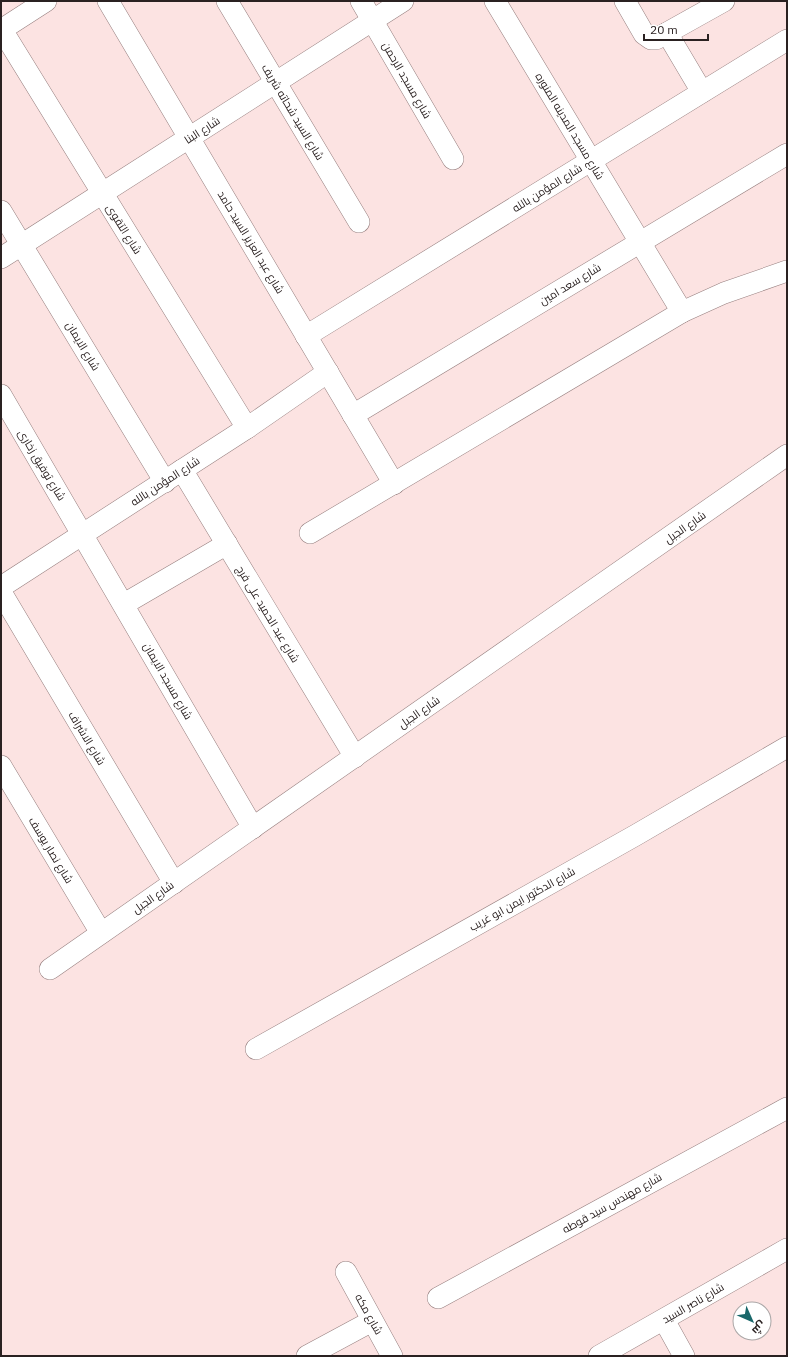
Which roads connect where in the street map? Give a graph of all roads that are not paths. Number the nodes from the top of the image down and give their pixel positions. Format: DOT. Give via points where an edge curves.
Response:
graph roads {
  1 [pos="46,1"];
  2 [pos="108,1"];
  3 [pos="226,1"];
  4 [pos="361,1"];
  5 [pos="404,1"];
  6 [pos="495,1"];
  7 [pos="625,1"];
  8 [pos="724,1"];
  9 [pos="372,21"];
  10 [pos="1,30"];
  11 [pos="659,36"];
  12 [pos="787,40"];
  13 [pos="275,83"];
  14 [pos="702,92"];
  15 [pos="189,138"];
  16 [pos="787,154"];
  17 [pos="453,159"];
  18 [pos="591,161"];
  19 [pos="103,193"];
  20 [pos="1,211"];
  21 [pos="359,222"];
  22 [pos="640,242"];
  23 [pos="22,245"];
  24 [pos="1,258"];
  25 [pos="787,271"];
  26 [pos="682,312"];
  27 [pos="306,336"];
  28 [pos="328,372"];
  29 [pos="1,395"];
  30 [pos="353,415"];
  31 [pos="247,428"];
  32 [pos="787,455"];
  33 [pos="182,470"];
  34 [pos="165,482"];
  35 [pos="394,484"];
  36 [pos="310,533"];
  37 [pos="84,535"];
  38 [pos="226,544"];
  39 [pos="1,587"];
  40 [pos="1,592"];
  41 [pos="124,604"];
  42 [pos="787,747"];
  43 [pos="355,757"];
  44 [pos="1,766"];
  45 [pos="253,828"];
  46 [pos="174,883"];
  47 [pos="101,933"];
  48 [pos="50,968"];
  49 [pos="256,1049"];
  50 [pos="787,1108"];
  51 [pos="787,1249"];
  52 [pos="346,1272"];
  53 [pos="438,1298"];
  54 [pos="664,1320"];
  55 [pos="372,1321"];
  56 [pos="307,1356"];
  57 [pos="392,1356"];
  58 [pos="599,1356"];
  59 [pos="684,1356"];
  1 -- 10 [label="street"];
  2 -- 15 [label="street, شارع عبد العزيز السيد حامد"];
  3 -- 13 [label="street, شارع السيد شحاته شريف"];
  4 -- 9 [label="street, شارع مسجد الرحمن"];
  5 -- 9 [label="street, شارع البنا"];
  6 -- 18 [label="street, شارع مسجد المدينه المنوره"];
  7 -- 11 [label="street" via="644,34"];
  8 -- 11 [label="street"];
  9 -- 13 [label="street, شارع البنا"];
  9 -- 17 [label="street, شارع مسجد الرحمن"];
  10 -- 19 [label="street, شارع التقوى"];
  11 -- 14 [label="street"];
  12 -- 14 [label="street, شارع المؤمن بالله"];
  13 -- 15 [label="street, شارع البنا"];
  13 -- 21 [label="street, شارع السيد شحاته شريف"];
  14 -- 18 [label="street, شارع المؤمن بالله"];
  15 -- 19 [label="street, شارع البنا"];
  15 -- 27 [label="street, شارع عبد العزيز السيد حامد"];
  16 -- 22 [label="street, شارع سعد امين"];
  18 -- 22 [label="street, شارع مسجد المدينه المنوره"];
  18 -- 27 [label="street, شارع المؤمن بالله"];
  19 -- 23 [label="street, شارع البنا"];
  19 -- 31 [label="street, شارع التقوى"];
  20 -- 23 [label="street, شارع الايمان"];
  22 -- 26 [label="street, شارع مسجد المدينه المنوره"];
  22 -- 30 [label="street, شارع سعد امين"];
  23 -- 24 [label="street, شارع البنا"];
  23 -- 34 [label="street, شارع الايمان"];
  25 -- 26 [label="street" via="724,293"];
  26 -- 35 [label="street"];
  27 -- 28 [label="street, شارع عبد العزيز السيد حامد"];
  28 -- 30 [label="street, شارع عبد العزيز السيد حامد"];
  28 -- 31 [label="street, شارع المؤمن بالله"];
  29 -- 37 [label="street, شارع توفيق زخارى"];
  30 -- 35 [label="street, شارع عبد العزيز السيد حامد"];
  31 -- 33 [label="street, شارع المؤمن بالله"];
  32 -- 43 [label="street, شارع الجبل"];
  33 -- 34 [label="street, شارع المؤمن بالله"];
  33 -- 38 [label="street, شارع عبد الحميد على فرج"];
  34 -- 37 [label="street, شارع المؤمن بالله"];
  35 -- 36 [label="street"];
  37 -- 39 [label="street, شارع المؤمن بالله"];
  37 -- 41 [label="street, شارع مسجد الايمان"];
  38 -- 41 [label="street"];
  38 -- 43 [label="street, شارع عبد الحميد على فرج"];
  40 -- 46 [label="street, شارع الاشراف"];
  41 -- 45 [label="street, شارع مسجد الايمان"];
  42 -- 49 [label="street, شارع الدكتور ايمن ابو غريب"];
  43 -- 45 [label="street, شارع الجبل"];
  44 -- 47 [label="street, شارع نصار يوسف"];
  45 -- 46 [label="street, شارع الجبل"];
  46 -- 47 [label="street, شارع الجبل"];
  47 -- 48 [label="street, شارع الجبل"];
  50 -- 53 [label="street, شارع مهندس سيد قوطه"];
  51 -- 54 [label="street, شارع ناصر السيد"];
  52 -- 55 [label="street, شارع مكه"];
  54 -- 58 [label="street, شارع ناصر السيد"];
  54 -- 59 [label="street"];
  55 -- 56 [label="street"];
  55 -- 57 [label="street, شارع مكه"];
}
